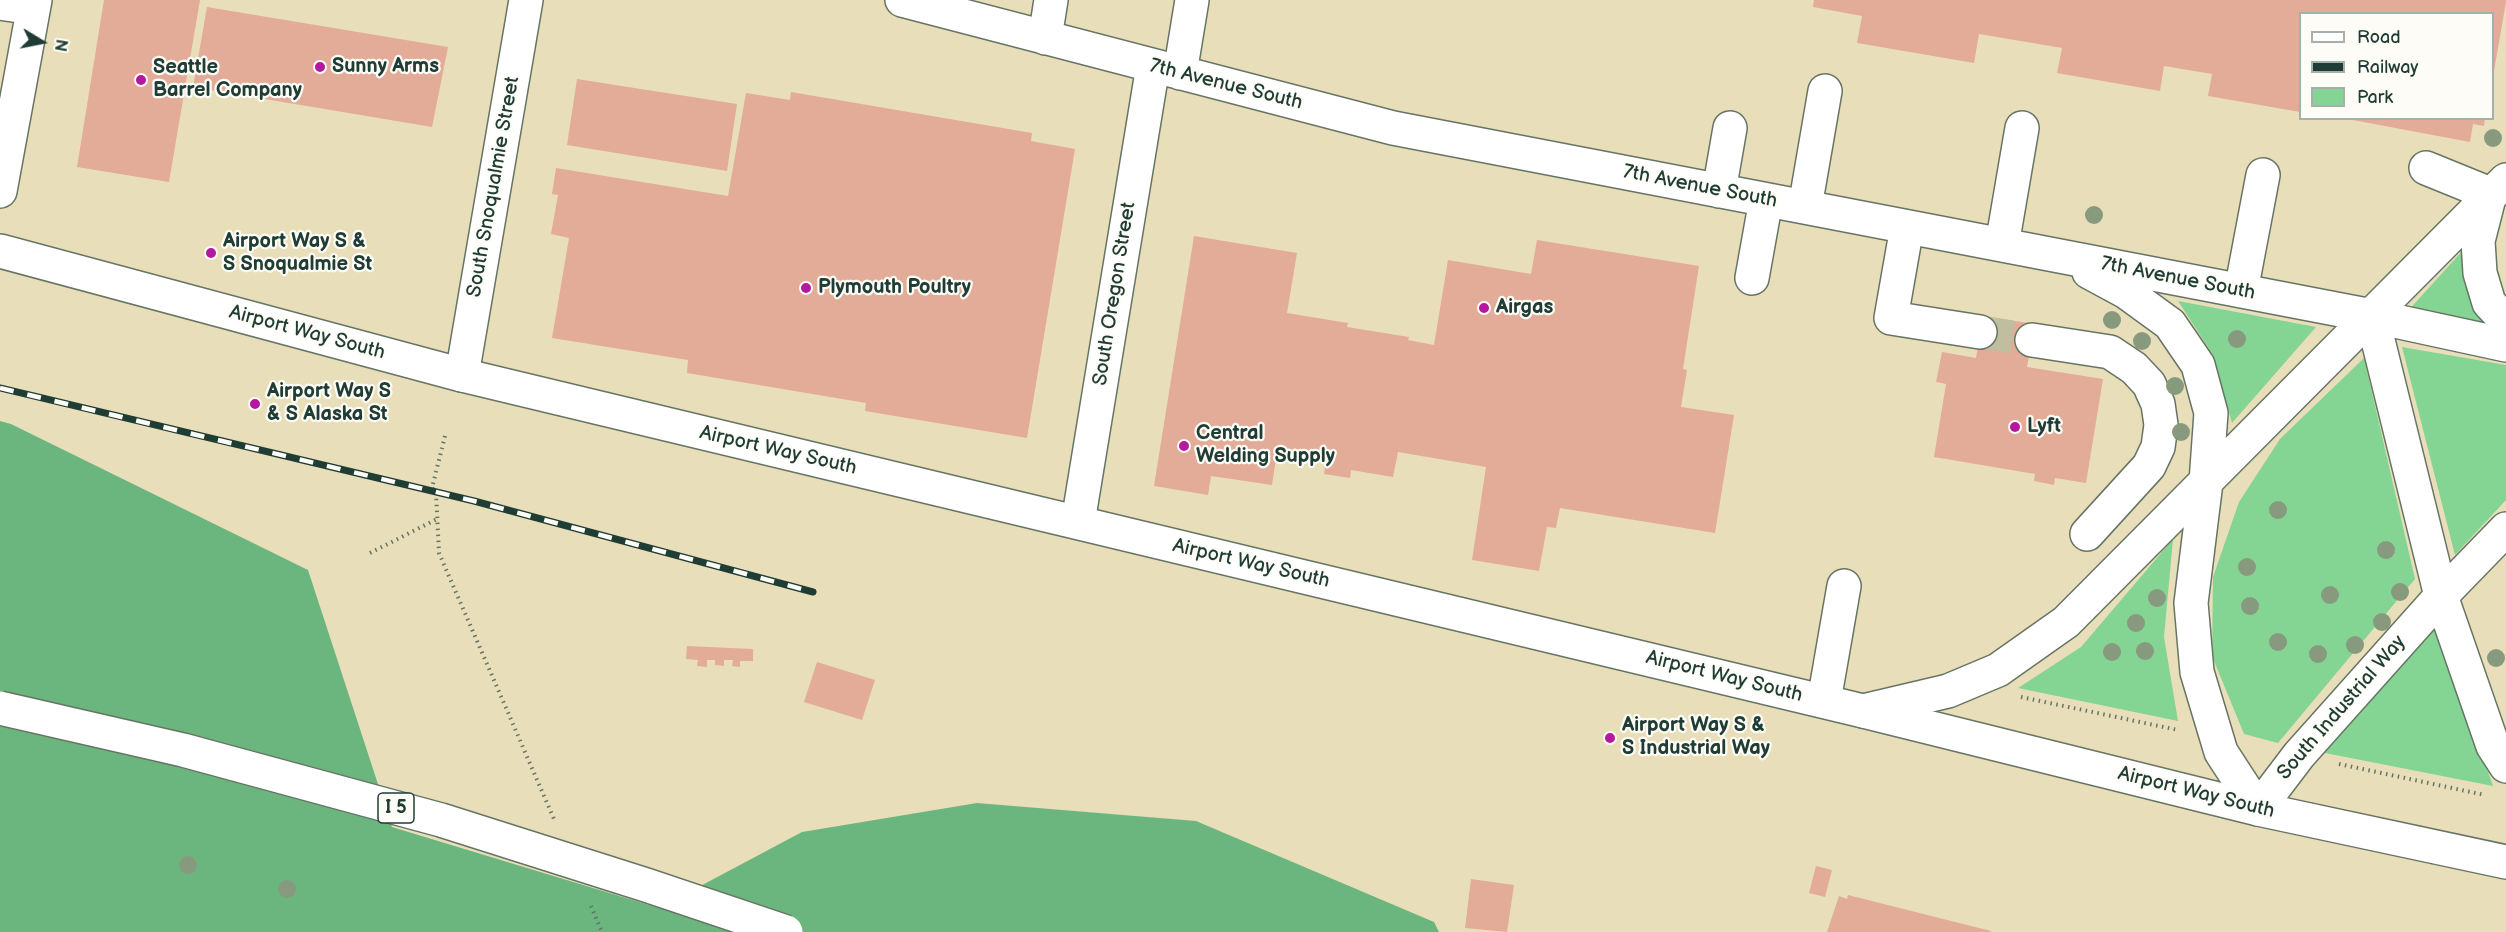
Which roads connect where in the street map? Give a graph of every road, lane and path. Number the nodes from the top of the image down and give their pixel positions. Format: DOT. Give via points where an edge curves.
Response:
graph roads {
  1 [pos="526,0"];
  2 [pos="902,0"];
  3 [pos="1051,0"];
  4 [pos="1192,0"];
  5 [pos="0,3"];
  6 [pos="34,4"];
  7 [pos="1045,38"];
  8 [pos="1166,70"];
  9 [pos="1825,91"];
  10 [pos="1730,128"];
  11 [pos="2022,128"];
  12 [pos="2426,168"];
  13 [pos="2263,175"];
  14 [pos="2498,187"];
  15 [pos="0,191"];
  16 [pos="1719,191"];
  17 [pos="1766,200"];
  18 [pos="1805,207"];
  19 [pos="1907,227"];
  20 [pos="2002,245"];
  21 [pos="0,251"];
  22 [pos="2061,257"];
  23 [pos="1752,279"];
  24 [pos="2241,291"];
  25 [pos="2372,316"];
  26 [pos="2506,321"];
  27 [pos="1980,332"];
  28 [pos="2032,340"];
  29 [pos="2506,345"];
  30 [pos="462,375"];
  31 [pos="445,436"];
  32 [pos="2206,482"];
  33 [pos="437,519"];
  34 [pos="1078,522"];
  35 [pos="2506,530"];
  36 [pos="2087,534"];
  37 [pos="370,553"];
  38 [pos="1844,586"];
  39 [pos="2441,596"];
  40 [pos="2019,696"];
  41 [pos="1824,702"];
  42 [pos="0,708"];
  43 [pos="1863,711"];
  44 [pos="2186,732"];
  45 [pos="2333,763"];
  46 [pos="2506,766"];
  47 [pos="2494,797"];
  48 [pos="2258,808"];
  49 [pos="556,824"];
  50 [pos="2506,862"];
  51 [pos="588,900"];
  52 [pos="602,932"];
  53 [pos="786,932"];
  1 -- 30 [label="main road, South Snoqualmie Street"];
  2 -- 7 [label="main road, 7th Avenue South"];
  3 -- 7 [label="main road"];
  4 -- 8 [label="main road, South Oregon Street"];
  5 -- 6 [label="main road"];
  6 -- 15 [label="main road"];
  7 -- 8 [label="main road, 7th Avenue South"];
  8 -- 16 [label="main road, 7th Avenue South" via="1393,128"];
  8 -- 34 [label="main road, South Oregon Street"];
  9 -- 18 [label="main road"];
  10 -- 16 [label="main road"];
  11 -- 20 [label="main road"];
  12 -- 14 [label="main road"];
  13 -- 24 [label="main road"];
  14 -- 25 [label="main road"];
  14 -- 26 [label="main road" via="2478,241 2480,273 2489,303"];
  16 -- 17 [label="main road, 7th Avenue South"];
  17 -- 18 [label="main road, 7th Avenue South"];
  17 -- 23 [label="main road"];
  18 -- 19 [label="main road, 7th Avenue South"];
  19 -- 20 [label="main road, 7th Avenue South"];
  19 -- 27 [label="main road" via="1891,318"];
  20 -- 22 [label="main road, 7th Avenue South"];
  21 -- 30 [label="main road, Airport Way South"];
  22 -- 24 [label="main road, 7th Avenue South"];
  22 -- 32 [label="main road" via="2126,292 2169,324 2198,365 2211,413"];
  24 -- 25 [label="main road, 7th Avenue South"];
  25 -- 29 [label="main road, 7th Avenue South"];
  25 -- 32 [label="main road"];
  25 -- 39 [label="main road"];
  28 -- 36 [label="main road" via="2110,352 2149,384 2158,404 2162,425 2149,466"];
  30 -- 34 [label="main road, Airport Way South"];
  31 -- 33 [label="path" via="432,488 436,492"];
  32 -- 43 [label="main road" via="2066,622 1998,670 1948,691"];
  32 -- 48 [label="main road" via="2191,603 2197,672 2221,752"];
  33 -- 37 [label="path"];
  33 -- 49 [label="path" via="439,553"];
  34 -- 41 [label="main road, Airport Way South"];
  35 -- 39 [label="main road, South Industrial Way"];
  38 -- 41 [label="main road"];
  39 -- 46 [label="main road" via="2493,747"];
  39 -- 48 [label="main road, South Industrial Way" via="2292,763"];
  40 -- 44 [label="path"];
  41 -- 43 [label="main road, Airport Way South"];
  42 -- 53 [label="main road, I 5, bridge" via="183,750 441,820"];
  43 -- 48 [label="main road, Airport Way South"];
  45 -- 47 [label="path"];
  48 -- 50 [label="main road, Airport Way South"];
  51 -- 52 [label="path"];
}
